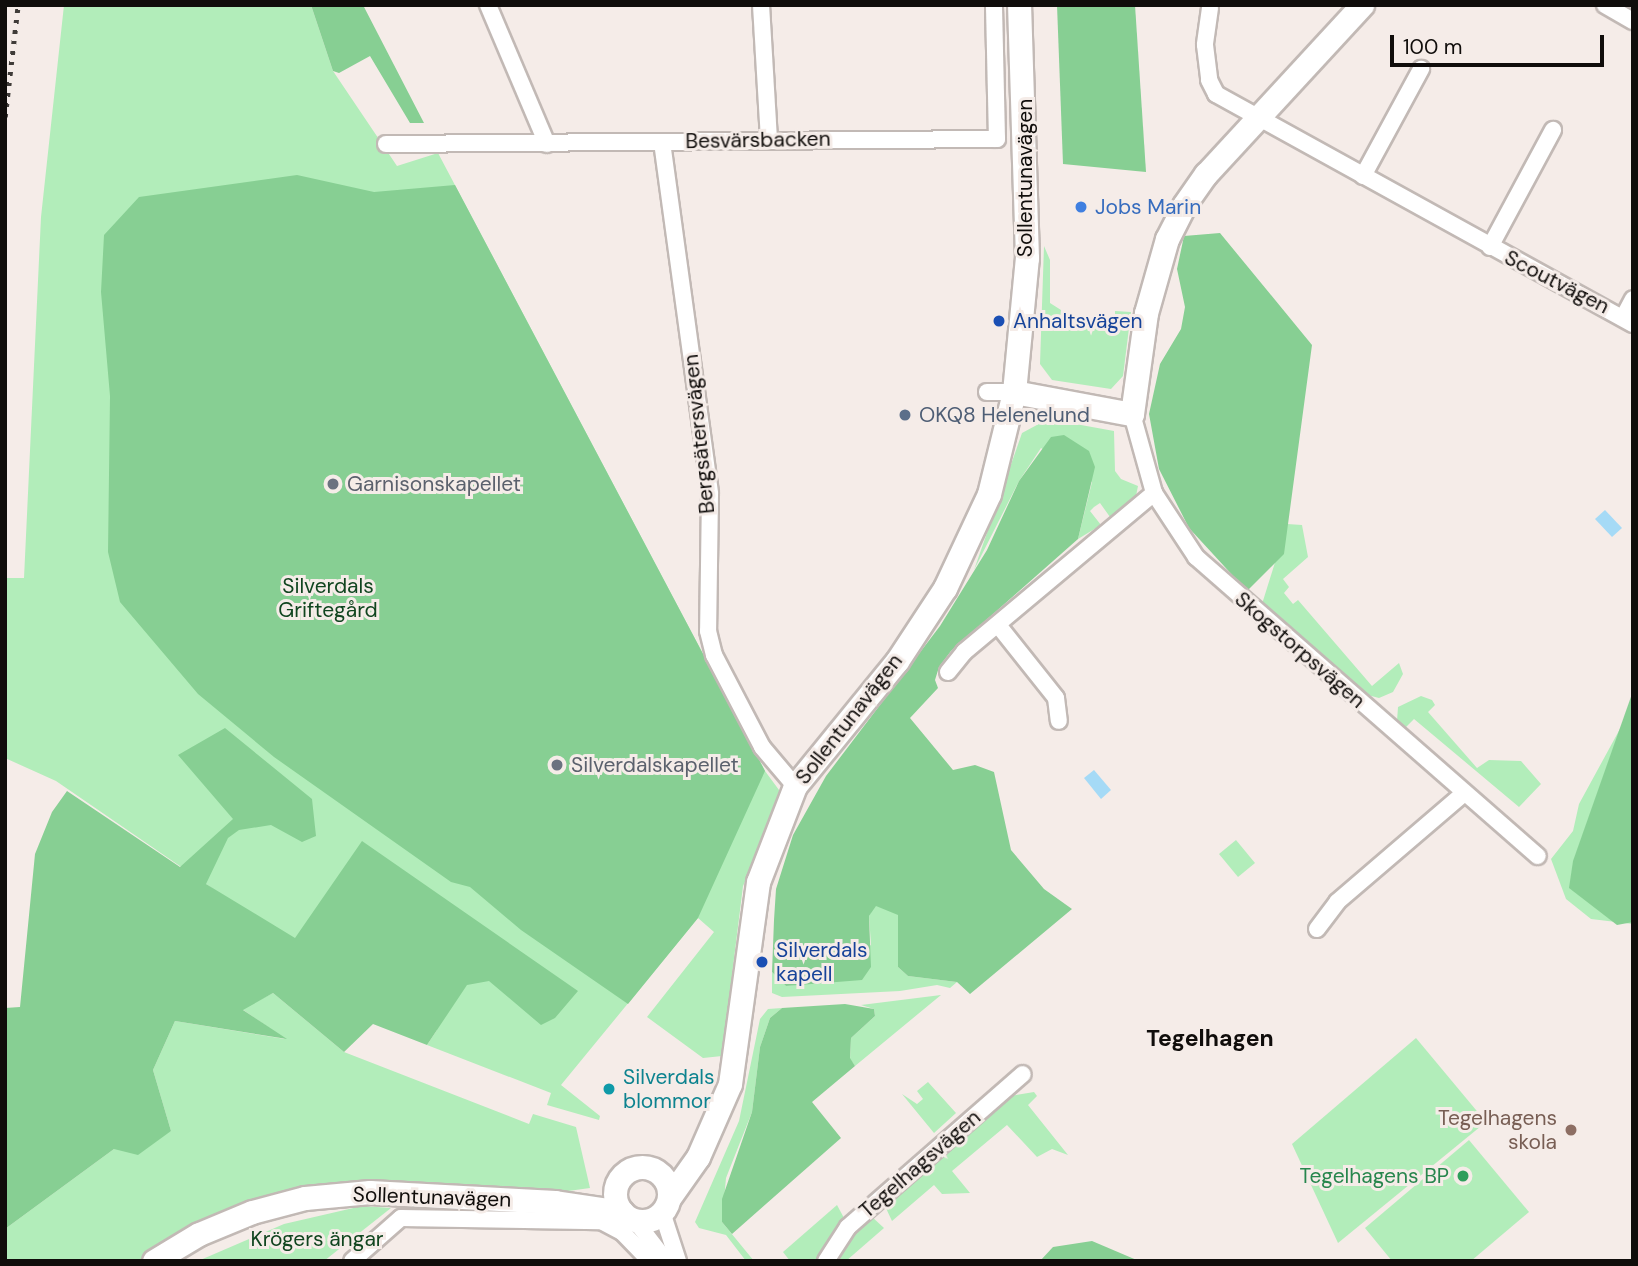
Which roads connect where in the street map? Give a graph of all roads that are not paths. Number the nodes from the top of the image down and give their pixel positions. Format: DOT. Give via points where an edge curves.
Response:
graph roads {
  1 [pos="488,5"];
  2 [pos="761,5"];
  3 [pos="994,5"];
  4 [pos="1019,5"];
  5 [pos="1362,5"];
  6 [pos="1605,5"];
  7 [pos="1210,8"];
  8 [pos="1633,21"];
  9 [pos="1421,69"];
  10 [pos="1257,117"];
  11 [pos="1553,130"];
  12 [pos="769,138"];
  13 [pos="662,142"];
  14 [pos="386,144"];
  15 [pos="547,144"];
  16 [pos="1363,176"];
  17 [pos="1490,247"];
  18 [pos="1633,299"];
  19 [pos="1629,320"];
  20 [pos="987,392"];
  21 [pos="1014,392"];
  22 [pos="1132,414"];
  23 [pos="1154,493"];
  24 [pos="998,625"];
  25 [pos="948,671"];
  26 [pos="1059,721"];
  27 [pos="795,786"];
  28 [pos="1464,793"];
  29 [pos="1536,856"];
  30 [pos="1317,929"];
  31 [pos="1023,1074"];
  32 [pos="705,1141"];
  33 [pos="657,1172"];
  34 [pos="618,1181"];
  35 [pos="555,1202"];
  36 [pos="666,1205"];
  37 [pos="628,1216"];
  38 [pos="154,1261"];
  39 [pos="352,1261"];
  40 [pos="650,1261"];
  41 [pos="666,1261"];
  42 [pos="678,1261"];
  43 [pos="826,1261"];
  1 -- 15 [label="street"];
  2 -- 12 [label="street"];
  3 -- 12 [label="street, Besvärsbacken" via="997,139"];
  4 -- 21 [label="street, Sollentunavägen" via="1026,103 1027,258"];
  5 -- 10 [label="street"];
  6 -- 8 [label="street"];
  7 -- 10 [label="street, Scoutvägen" via="1205,45 1209,80 1216,94"];
  9 -- 16 [label="street"];
  10 -- 16 [label="street, Scoutvägen"];
  10 -- 22 [label="street" via="1206,174 1167,239 1146,313"];
  11 -- 17 [label="street, Scoutvägen"];
  12 -- 13 [label="street, Besvärsbacken"];
  13 -- 15 [label="street, Besvärsbacken"];
  13 -- 27 [label="street, Bergsätersvägen" via="710,494 708,631 714,655 762,747"];
  14 -- 15 [label="street, Besvärsbacken"];
  16 -- 17 [label="street, Scoutvägen"];
  17 -- 19 [label="street, Scoutvägen"];
  18 -- 19 [label="street, Scoutvägen"];
  20 -- 21 [label="street"];
  21 -- 22 [label="street"];
  21 -- 27 [label="street, Sollentunavägen" via="980,522 945,588 897,661"];
  22 -- 23 [label="street, Skogstorpsvägen"];
  23 -- 24 [label="street"];
  23 -- 28 [label="street, Skogstorpsvägen" via="1196,557"];
  24 -- 25 [label="street"];
  24 -- 26 [label="street" via="1056,698"];
  27 -- 32 [label="street, Sollentunavägen" via="758,881 730,1084"];
  28 -- 29 [label="street, Skogstorpsvägen"];
  28 -- 30 [label="street" via="1336,902"];
  31 -- 43 [label="street, Tegelhagsvägen" via="848,1227"];
  32 -- 33 [label="street"];
  32 -- 36 [label="street, Sollentunavägen"];
  33 -- 34 [label="street" via="633,1169"];
  33 -- 36 [label="street" via="665,1180"];
  34 -- 35 [label="street, Sollentunavägen"];
  34 -- 37 [label="street" via="615,1198"];
  35 -- 37 [label="street, Sollentunavägen"];
  35 -- 38 [label="street, Sollentunavägen" via="370,1192 305,1198 209,1230"];
  36 -- 37 [label="street" via="655,1218"];
  36 -- 42 [label="street"];
  37 -- 41 [label="street"];
  39 -- 40 [label="street" via="401,1218 477,1218 608,1223"];
}
